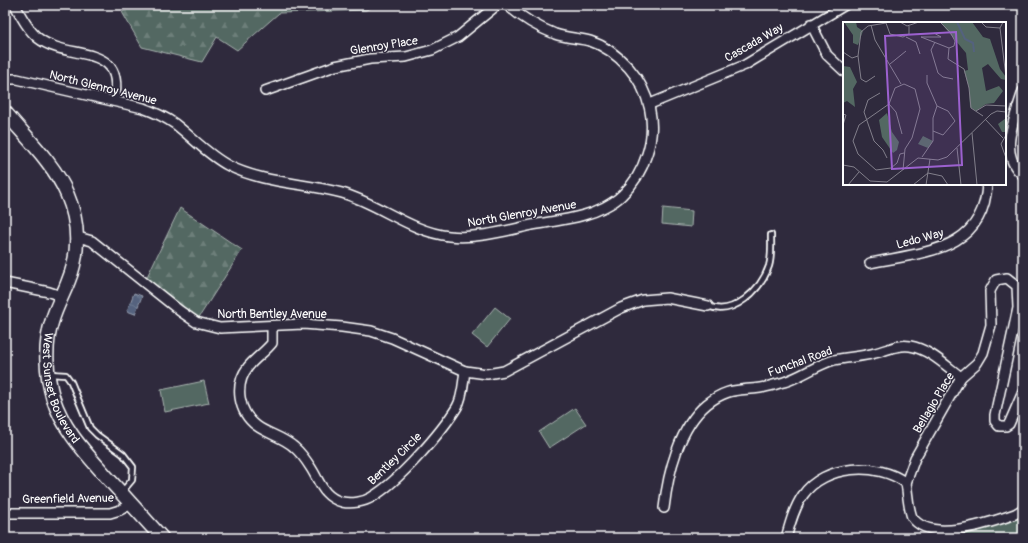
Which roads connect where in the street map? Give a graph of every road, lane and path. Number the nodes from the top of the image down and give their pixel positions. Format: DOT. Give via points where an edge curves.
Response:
graph roads {
  1 [pos="15,5"];
  2 [pos="497,5"];
  3 [pos="507,5"];
  4 [pos="845,5"];
  5 [pos="811,24"];
  6 [pos="843,70"];
  7 [pos="5,79"];
  8 [pos="265,91"];
  9 [pos="1023,91"];
  10 [pos="114,100"];
  11 [pos="650,104"];
  12 [pos="5,112"];
  13 [pos="1007,161"];
  14 [pos="1023,176"];
  15 [pos="987,185"];
  16 [pos="771,235"];
  17 [pos="78,237"];
  18 [pos="870,263"];
  19 [pos="5,282"];
  20 [pos="62,296"];
  21 [pos="708,306"];
  22 [pos="272,326"];
  23 [pos="465,372"];
  24 [pos="48,374"];
  25 [pos="962,377"];
  26 [pos="1023,392"];
  27 [pos="906,483"];
  28 [pos="121,493"];
  29 [pos="131,504"];
  30 [pos="664,508"];
  31 [pos="1023,509"];
  32 [pos="5,512"];
  33 [pos="162,538"];
  34 [pos="786,538"];
  1 -- 10 [label="street" via="38,38 71,51 91,54 111,67 117,82"];
  2 -- 8 [label="street, Glenroy Place" via="458,37 432,50 406,57 370,59 335,66"];
  3 -- 11 [label="street, North Glenroy Avenue" via="538,26 556,34 606,48 618,56 642,85"];
  4 -- 5 [label="street, Cascada Way"];
  5 -- 6 [label="street" via="827,55"];
  5 -- 11 [label="street, Cascada Way" via="745,66"];
  7 -- 10 [label="street, North Glenroy Avenue" via="17,79"];
  9 -- 13 [label="street" via="1013,121"];
  10 -- 11 [label="street, North Glenroy Avenue" via="163,116 219,160 249,174 342,193 423,229 448,236 471,236 585,215 621,196 634,182 643,166 651,127"];
  12 -- 17 [label="main road, West Sunset Boulevard" via="61,182 72,206"];
  13 -- 14 [label="street"];
  15 -- 18 [label="street, Ledo Way" via="984,205 963,238 940,248"];
  16 -- 21 [label="lane" via="772,254 762,281 754,291 726,309 717,310"];
  17 -- 20 [label="main road, West Sunset Boulevard" via="72,270"];
  17 -- 22 [label="street, North Bentley Avenue" via="92,241 196,322 220,328"];
  19 -- 20 [label="street"];
  20 -- 24 [label="main road, West Sunset Boulevard" via="48,337"];
  21 -- 23 [label="street, North Bentley Avenue" via="667,298 644,300 621,308 504,371 487,374"];
  22 -- 23 [label="street, North Bentley Avenue" via="303,324 342,326 371,331"];
  22 -- 23 [label="street, Bentley Circle" via="272,343 242,376 239,389 241,404 245,414 257,426 287,441 302,454 312,468 321,489 342,502 356,503 371,498 424,450 458,406"];
  24 -- 28 [label="main road, West Sunset Boulevard" via="53,398 65,426"];
  24 -- 28 [label="lane" via="66,375 90,428 123,454 133,467 132,480"];
  25 -- 26 [label="street, Bellagio Place" via="977,363 986,345 990,325 989,297 992,284 996,280 1007,278 1017,286 1018,308 995,415 995,421 999,426 1009,424"];
  25 -- 27 [label="street, Bellagio Place" via="915,458"];
  25 -- 30 [label="street, Funchal Road" via="926,351 909,346 897,346 876,353 834,360 786,382 761,388 736,389 723,394 706,404 687,428 672,462"];
  27 -- 31 [label="street" via="912,518 925,532 939,537 959,534"];
  27 -- 34 [label="street" via="885,473 858,469 845,470 823,478 804,494"];
  28 -- 29 [label="main road, West Sunset Boulevard"];
  29 -- 32 [label="street, Greenfield Avenue" via="110,512"];
  29 -- 33 [label="main road, West Sunset Boulevard"];
}
